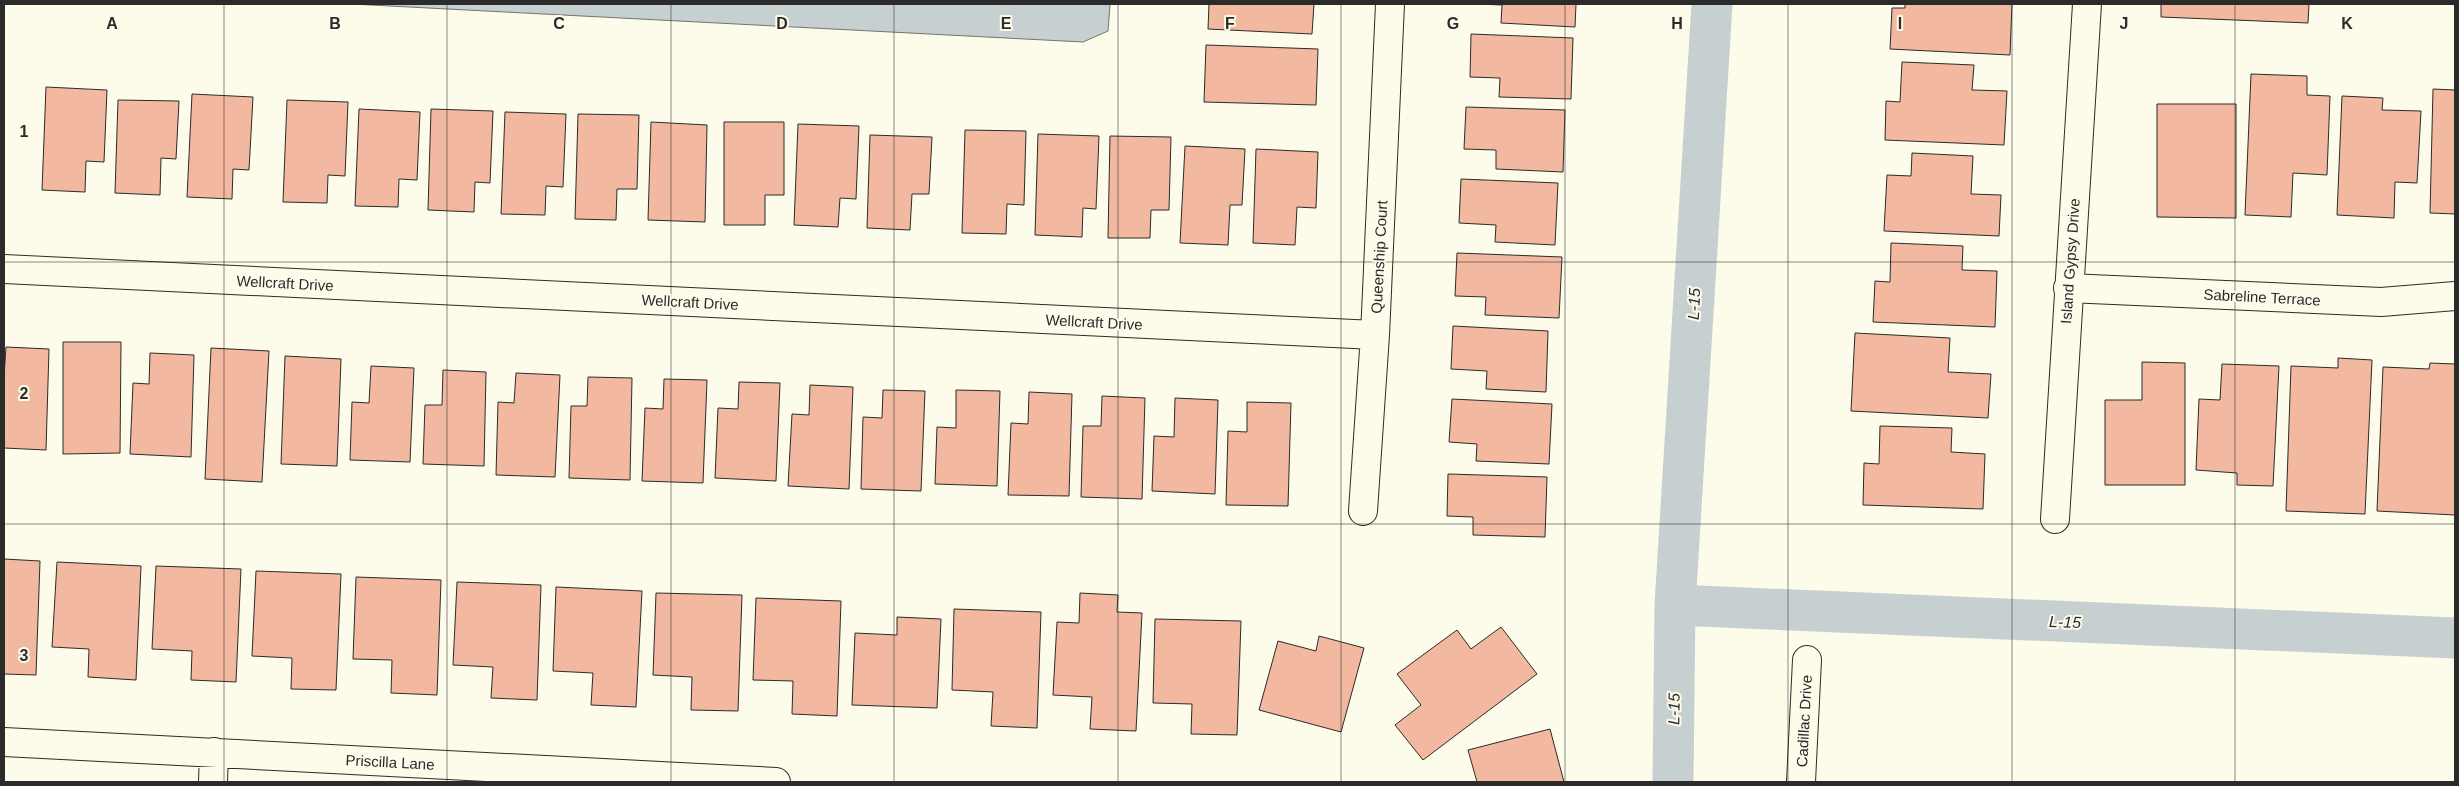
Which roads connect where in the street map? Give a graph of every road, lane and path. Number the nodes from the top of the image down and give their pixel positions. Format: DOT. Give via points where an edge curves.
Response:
graph roads {
  1 [pos="1390,4"];
  2 [pos="2087,4"];
  3 [pos="4,269"];
  4 [pos="2068,288"];
  5 [pos="2455,296"];
  6 [pos="1375,335"];
  7 [pos="1363,511"];
  8 [pos="2055,519"];
  9 [pos="1807,660"];
  10 [pos="4,742"];
  11 [pos="214,752"];
  12 [pos="213,782"];
  13 [pos="776,782"];
  14 [pos="1801,782"];
  1 -- 6 [label="street, Queenship Court"];
  2 -- 4 [label="street, Island Gypsy Drive"];
  3 -- 6 [label="street, Wellcraft Drive"];
  4 -- 5 [label="street, Sabreline Terrace" via="2381,302"];
  4 -- 8 [label="street, Island Gypsy Drive"];
  6 -- 7 [label="street, Queenship Court"];
  9 -- 14 [label="street, Cadillac Drive"];
  10 -- 11 [label="street, Priscilla Lane"];
  11 -- 12 [label="street"];
  11 -- 13 [label="street, Priscilla Lane"];
}
